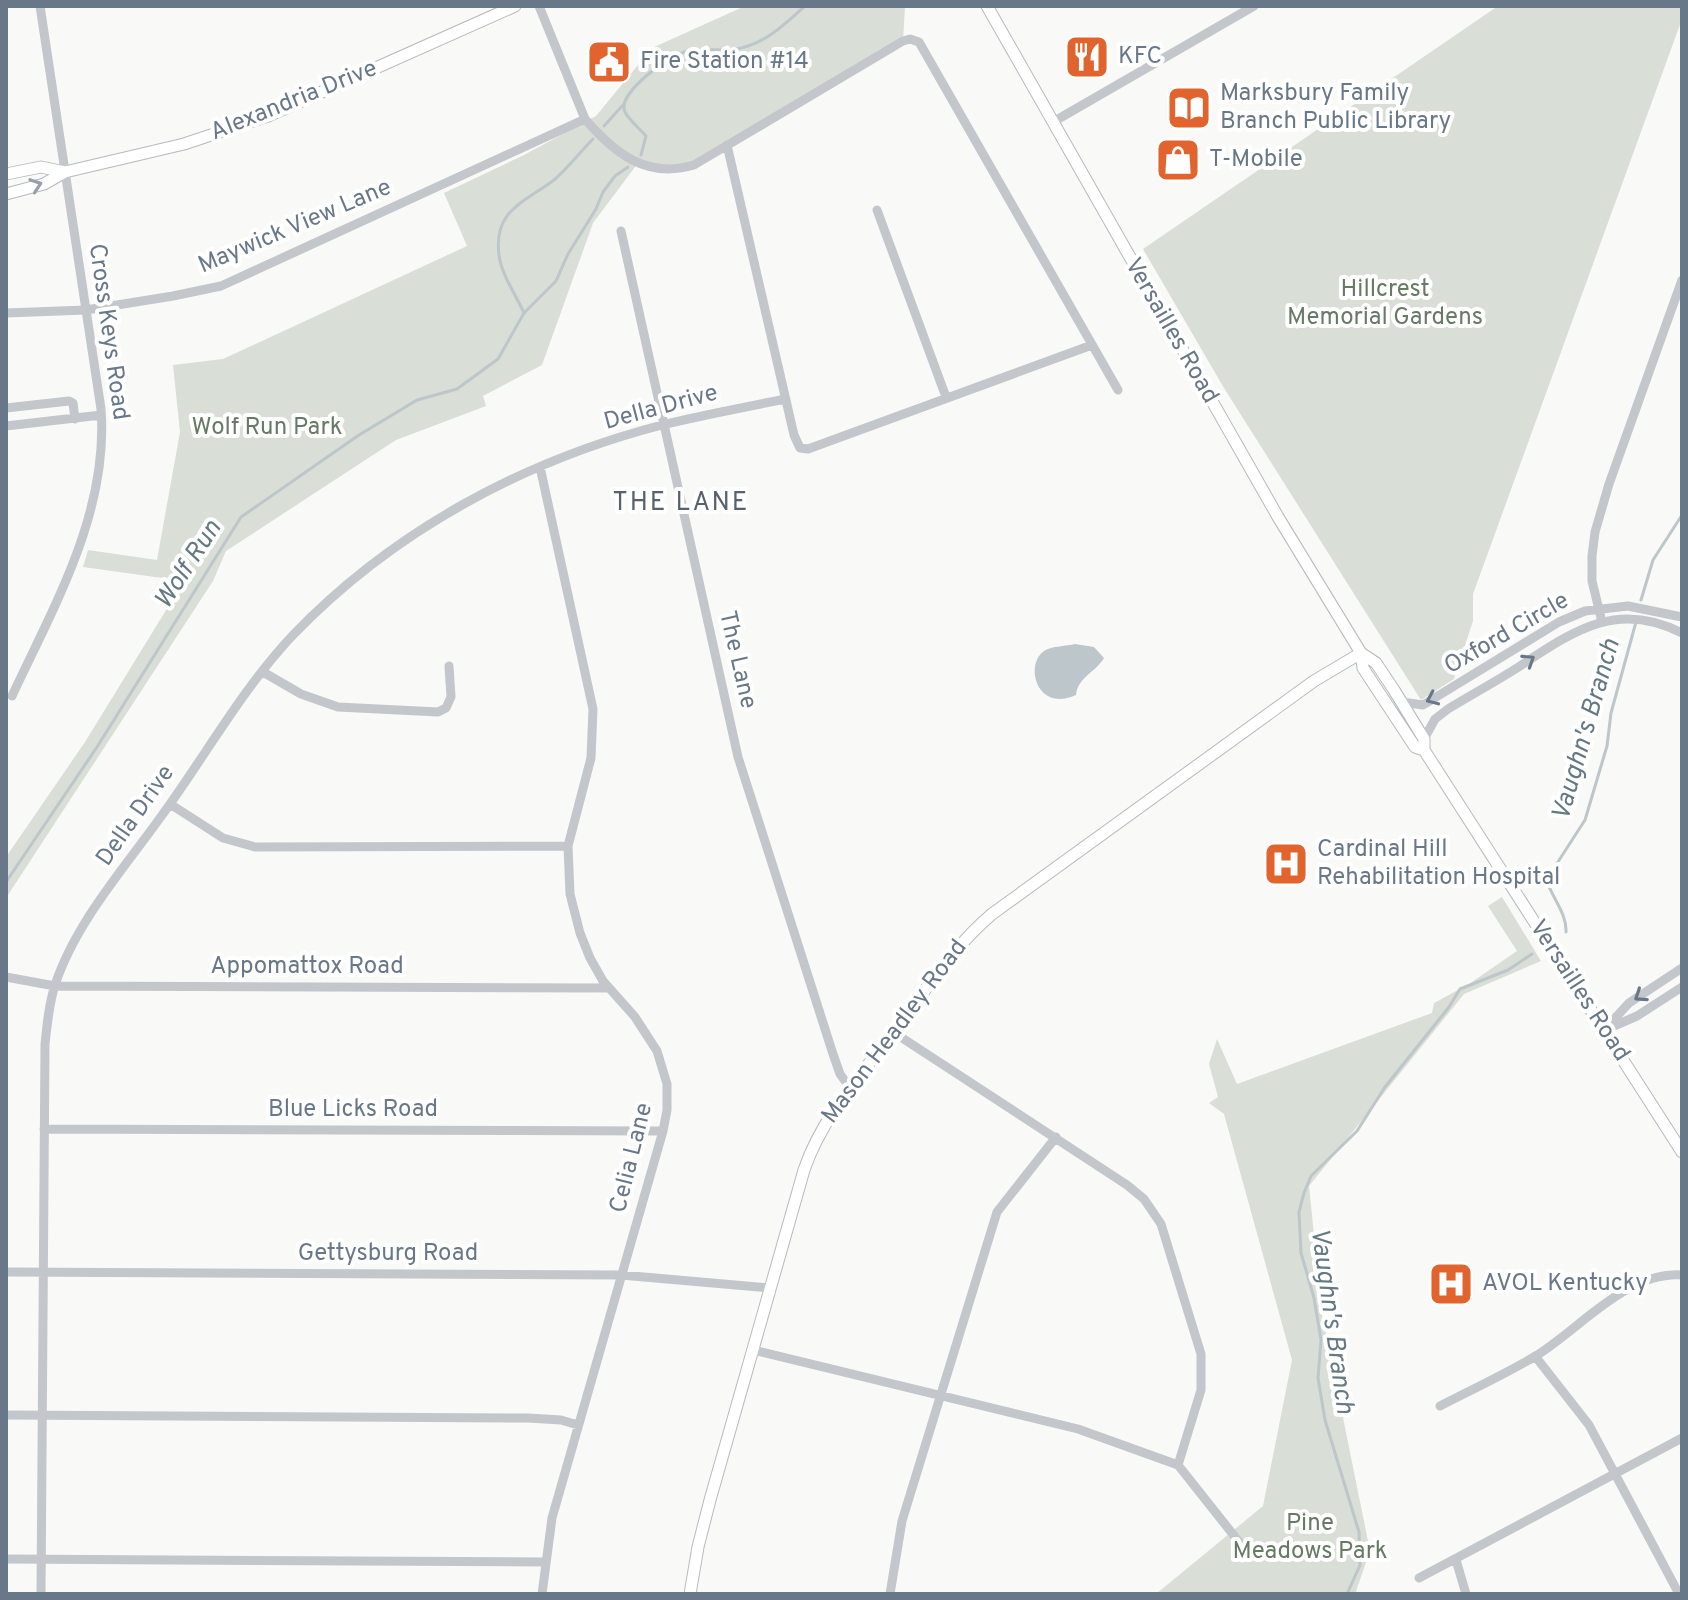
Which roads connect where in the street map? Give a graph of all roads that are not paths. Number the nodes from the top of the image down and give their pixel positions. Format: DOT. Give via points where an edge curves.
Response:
graph roads {
  1 [pos="40,6"];
  2 [pos="515,6"];
  3 [pos="539,6"];
  4 [pos="987,6"];
  5 [pos="1254,6"];
  6 [pos="585,119"];
  7 [pos="1053,122"];
  8 [pos="727,145"];
  9 [pos="65,172"];
  10 [pos="6,174"];
  11 [pos="6,194"];
  12 [pos="877,210"];
  13 [pos="621,231"];
  14 [pos="1682,280"];
  15 [pos="86,310"];
  16 [pos="6,313"];
  17 [pos="1092,345"];
  18 [pos="1118,390"];
  19 [pos="946,397"];
  20 [pos="786,399"];
  21 [pos="6,408"];
  22 [pos="101,415"];
  23 [pos="75,419"];
  24 [pos="663,425"];
  25 [pos="6,426"];
  26 [pos="540,467"];
  27 [pos="1598,609"];
  28 [pos="1682,617"];
  29 [pos="1602,622"];
  30 [pos="1682,633"];
  31 [pos="1361,653"];
  32 [pos="449,666"];
  33 [pos="263,672"];
  34 [pos="12,696"];
  35 [pos="1402,702"];
  36 [pos="1424,744"];
  37 [pos="170,804"];
  38 [pos="568,846"];
  39 [pos="1682,968"];
  40 [pos="6,977"];
  41 [pos="55,986"];
  42 [pos="1682,987"];
  43 [pos="608,988"];
  44 [pos="1604,1030"];
  45 [pos="893,1032"];
  46 [pos="850,1088"];
  47 [pos="44,1129"];
  48 [pos="663,1131"];
  49 [pos="1056,1137"];
  50 [pos="1682,1152"];
  51 [pos="6,1272"];
  52 [pos="43,1272"];
  53 [pos="621,1275"];
  54 [pos="1682,1275"];
  55 [pos="770,1288"];
  56 [pos="753,1350"];
  57 [pos="1535,1356"];
  58 [pos="940,1394"];
  59 [pos="1440,1406"];
  60 [pos="6,1415"];
  61 [pos="42,1415"];
  62 [pos="578,1425"];
  63 [pos="1682,1438"];
  64 [pos="1178,1465"];
  65 [pos="1614,1473"];
  66 [pos="1247,1552"];
  67 [pos="6,1559"];
  68 [pos="41,1559"];
  69 [pos="1456,1560"];
  70 [pos="546,1562"];
  71 [pos="1419,1578"];
  72 [pos="41,1594"];
  73 [pos="542,1594"];
  74 [pos="690,1594"];
  75 [pos="890,1594"];
  76 [pos="1466,1594"];
  77 [pos="1679,1594"];
  1 -- 9 [label="street, Cross Keys Road"];
  2 -- 9 [label="main road, Alexandria Drive" via="268,116 184,144"];
  3 -- 6 [label="street"];
  4 -- 7 [label="main road, Versailles Road"];
  5 -- 7 [label="street"];
  6 -- 8 [label="street" via="649,168 694,165"];
  6 -- 15 [label="street, Maywick View Lane" via="221,286"];
  7 -- 31 [label="main road, Versailles Road"];
  8 -- 17 [label="street" via="903,41 915,40"];
  8 -- 20 [label="street"];
  9 -- 10 [label="main road, Alexandria Drive" via="41,167"];
  11 -- 9 [label="main road, Alexandria Drive, one-way"];
  9 -- 15 [label="street, Cross Keys Road"];
  12 -- 19 [label="street"];
  13 -- 24 [label="street, The Lane"];
  14 -- 27 [label="street" via="1595,532 1592,568"];
  15 -- 16 [label="street, Maywick View Lane"];
  15 -- 22 [label="street, Cross Keys Road"];
  17 -- 18 [label="street"];
  17 -- 19 [label="street"];
  19 -- 20 [label="street" via="803,449 794,435"];
  20 -- 24 [label="street, Della Drive"];
  21 -- 23 [label="street" via="69,401"];
  22 -- 23 [label="street"];
  22 -- 34 [label="street, Cross Keys Road" via="101,455 91,510 55,608"];
  23 -- 25 [label="street"];
  24 -- 26 [label="street, Della Drive"];
  24 -- 46 [label="street, The Lane" via="738,757 833,1054"];
  26 -- 33 [label="street, Della Drive" via="452,510 375,562 291,637"];
  26 -- 38 [label="street, Celia Lane" via="593,709 591,758"];
  27 -- 28 [label="street, Oxford Circle" via="1628,606"];
  27 -- 29 [label="street"];
  27 -- 35 [label="street, Oxford Circle, one-way" via="1559,622 1423,705"];
  29 -- 30 [label="street, Oxford Circle" via="1643,620"];
  36 -- 29 [label="street, Oxford Circle, one-way" via="1435,719 1448,709 1566,636"];
  31 -- 35 [label="main road, Versailles Road" via="1376,663"];
  31 -- 36 [label="main road, Versailles Road" via="1363,668 1415,747"];
  31 -- 45 [label="main road, Mason Headley Road" via="1314,681 998,909 970,934"];
  32 -- 33 [label="street" via="451,697 438,712 338,707"];
  33 -- 37 [label="street, Della Drive"];
  35 -- 36 [label="main road, Versailles Road"];
  36 -- 44 [label="main road, Versailles Road"];
  37 -- 38 [label="street" via="223,838 255,847"];
  37 -- 41 [label="street, Della Drive" via="94,911"];
  38 -- 43 [label="street, Celia Lane" via="570,894 580,933"];
  39 -- 44 [label="street, one-way" via="1629,1003"];
  40 -- 41 [label="street, Appomattox Road"];
  41 -- 43 [label="street, Appomattox Road"];
  41 -- 47 [label="street, Della Drive" via="45,1044"];
  42 -- 44 [label="street"];
  43 -- 48 [label="street, Celia Lane" via="648,1033 661,1061 668,1096"];
  44 -- 50 [label="main road, Versailles Road"];
  45 -- 46 [label="main road, Mason Headley Road"];
  45 -- 49 [label="street"];
  46 -- 55 [label="main road, Mason Headley Road" via="811,1151"];
  47 -- 48 [label="street, Blue Licks Road"];
  47 -- 52 [label="street, Della Drive"];
  48 -- 53 [label="street, Celia Lane"];
  49 -- 58 [label="street" via="997,1212"];
  49 -- 64 [label="street" via="1144,1199 1167,1241 1199,1345 1203,1376"];
  51 -- 52 [label="street, Gettysburg Road"];
  52 -- 53 [label="street, Gettysburg Road"];
  52 -- 61 [label="street, Della Drive"];
  53 -- 55 [label="street, Gettysburg Road"];
  53 -- 62 [label="street, Celia Lane"];
  54 -- 57 [label="street" via="1659,1275 1633,1285"];
  55 -- 56 [label="main road, Mason Headley Road"];
  56 -- 58 [label="street"];
  56 -- 74 [label="main road, Mason Headley Road" via="701,1535"];
  57 -- 59 [label="street"];
  57 -- 65 [label="street" via="1577,1408"];
  58 -- 64 [label="street" via="1078,1429"];
  58 -- 75 [label="street" via="902,1521"];
  60 -- 61 [label="street"];
  61 -- 62 [label="street" via="528,1418"];
  61 -- 68 [label="street, Della Drive"];
  62 -- 70 [label="street, Celia Lane" via="552,1518"];
  63 -- 65 [label="street"];
  64 -- 66 [label="street"];
  65 -- 69 [label="street"];
  65 -- 77 [label="street"];
  67 -- 68 [label="street"];
  68 -- 70 [label="street"];
  68 -- 72 [label="street, Della Drive"];
  69 -- 71 [label="street"];
  69 -- 76 [label="street"];
  70 -- 73 [label="street, Celia Lane"];
}
